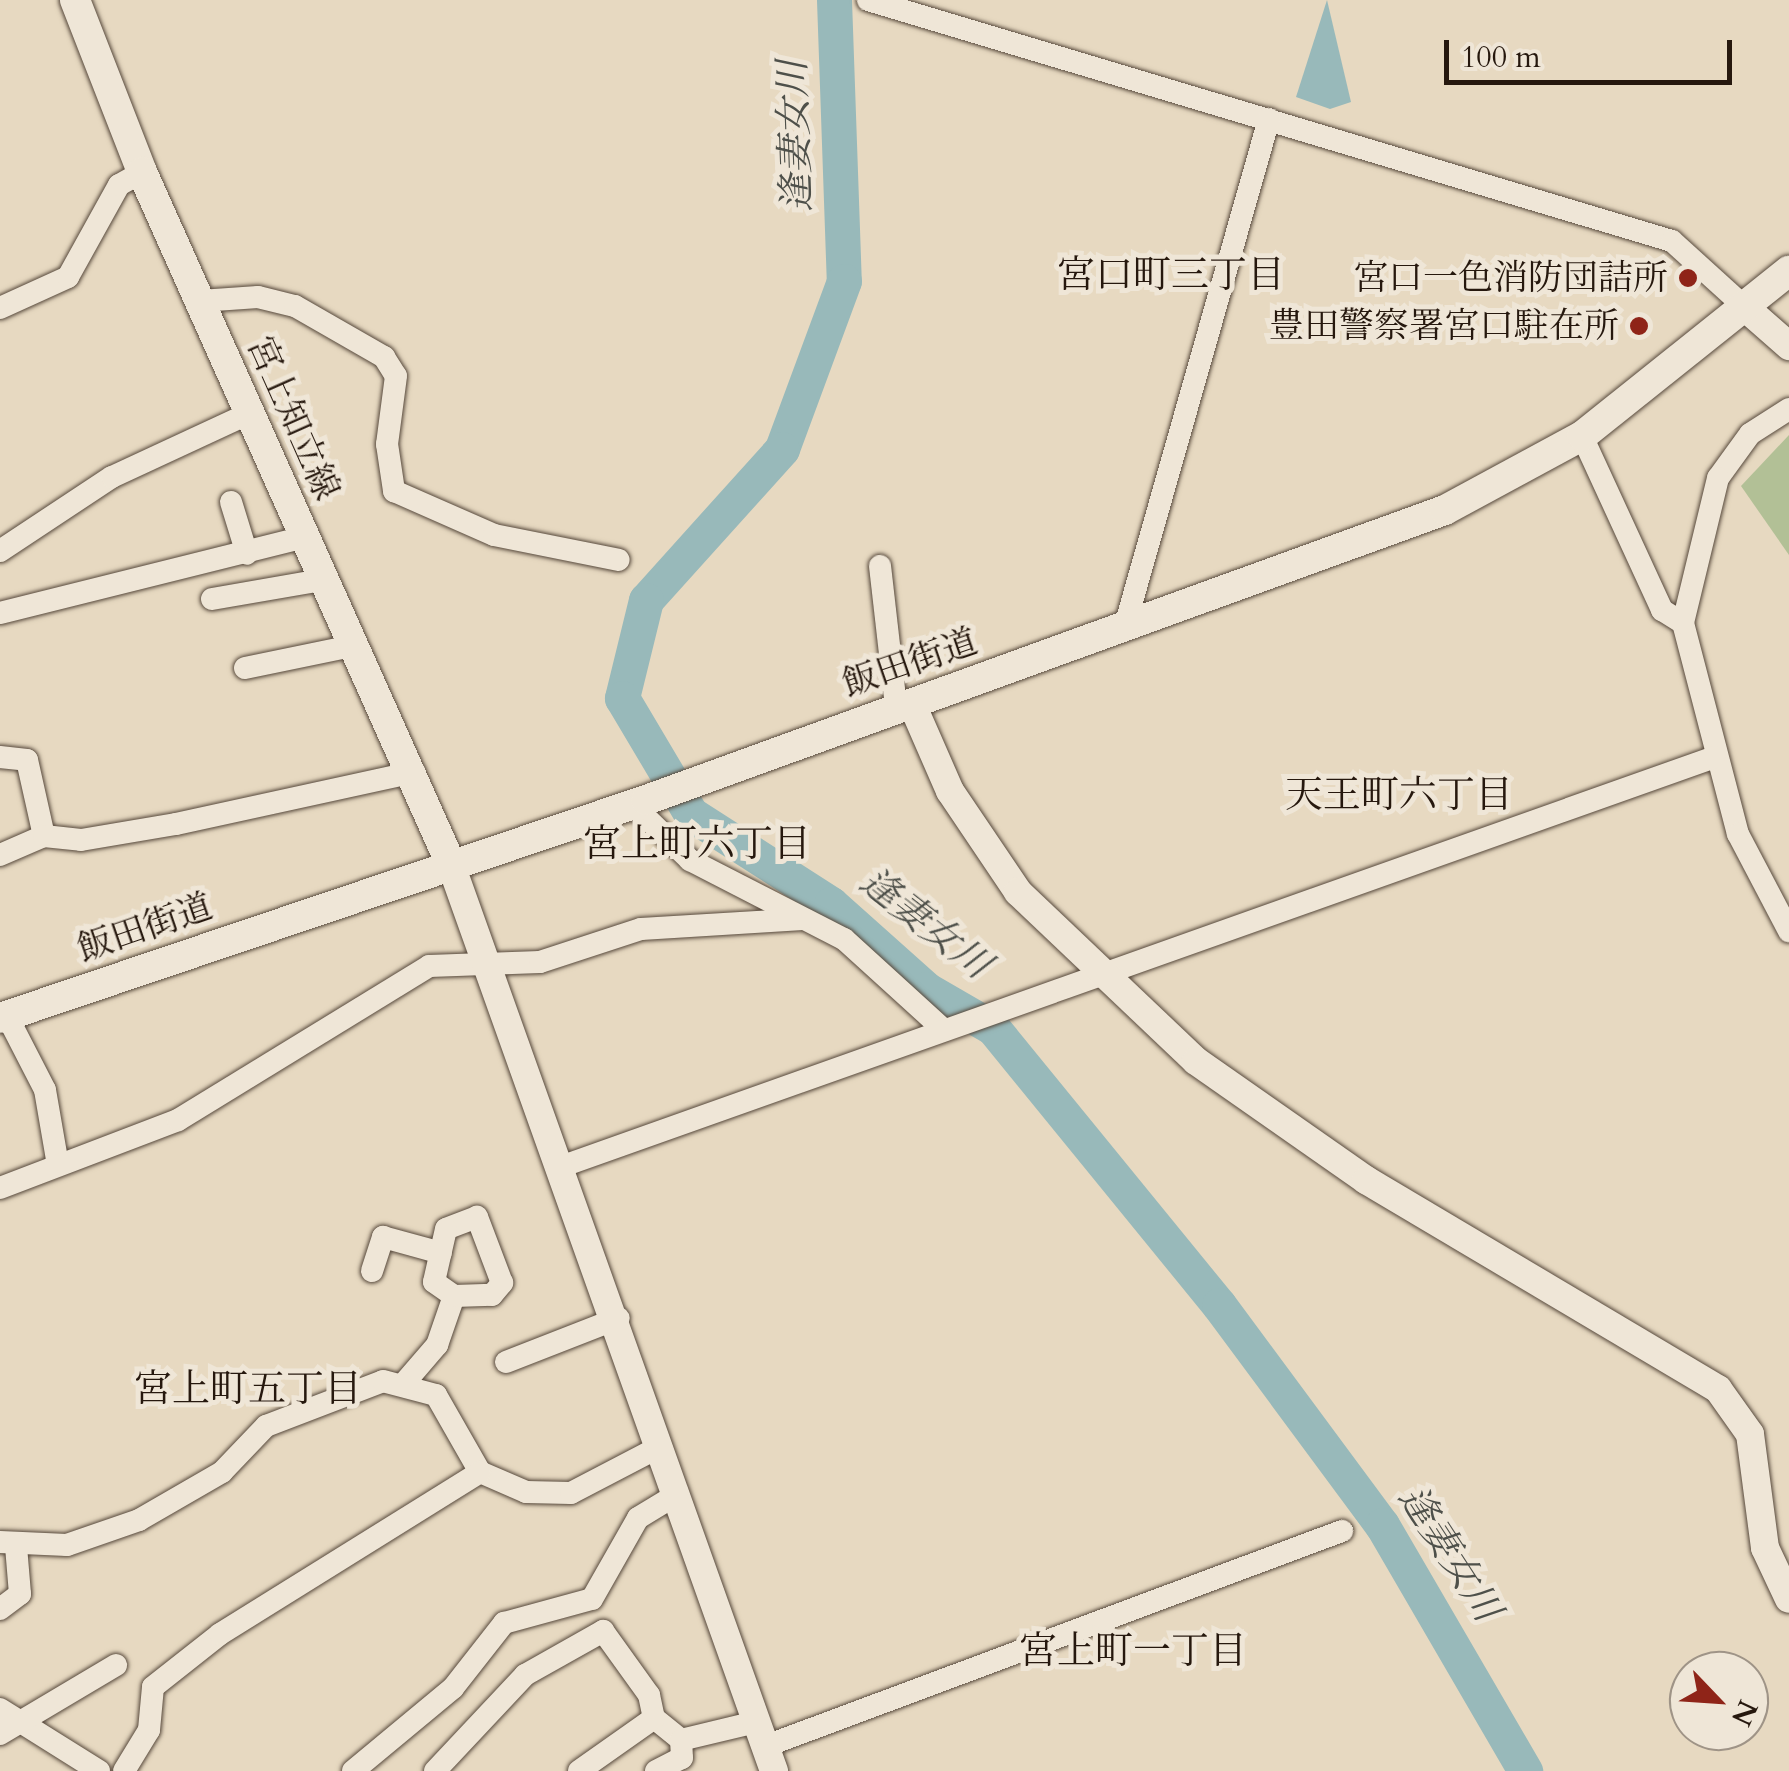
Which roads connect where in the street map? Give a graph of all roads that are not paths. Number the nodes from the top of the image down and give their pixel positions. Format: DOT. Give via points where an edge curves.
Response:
graph roads {
  1 [pos="75,0"];
  2 [pos="868,0"];
  3 [pos="1269,119"];
  4 [pos="142,172"];
  5 [pos="1789,271"];
  6 [pos="200,301"];
  7 [pos="0,308"];
  8 [pos="1748,310"];
  9 [pos="1789,346"];
  10 [pos="1789,410"];
  11 [pos="250,412"];
  12 [pos="1582,436"];
  13 [pos="231,502"];
  14 [pos="304,537"];
  15 [pos="0,551"];
  16 [pos="247,554"];
  17 [pos="620,560"];
  18 [pos="880,566"];
  19 [pos="322,580"];
  20 [pos="212,599"];
  21 [pos="0,613"];
  22 [pos="1683,624"];
  23 [pos="1125,626"];
  24 [pos="352,646"];
  25 [pos="245,668"];
  26 [pos="904,705"];
  27 [pos="0,757"];
  28 [pos="1715,757"];
  29 [pos="414,772"];
  30 [pos="639,802"];
  31 [pos="44,836"];
  32 [pos="0,855"];
  33 [pos="450,862"];
  34 [pos="803,920"];
  35 [pos="1789,931"];
  36 [pos="489,969"];
  37 [pos="1106,978"];
  38 [pos="4,1017"];
  39 [pos="949,1029"];
  40 [pos="58,1165"];
  41 [pos="562,1166"];
  42 [pos="0,1188"];
  43 [pos="441,1253"];
  44 [pos="372,1272"];
  45 [pos="454,1296"];
  46 [pos="619,1318"];
  47 [pos="506,1362"];
  48 [pos="406,1381"];
  49 [pos="659,1447"];
  50 [pos="480,1472"];
  51 [pos="676,1495"];
  52 [pos="1342,1532"];
  53 [pos="8,1544"];
  54 [pos="1789,1599"];
  55 [pos="0,1609"];
  56 [pos="116,1665"];
  57 [pos="654,1718"];
  58 [pos="6,1721"];
  59 [pos="681,1740"];
  60 [pos="765,1746"];
  61 [pos="99,1771"];
  62 [pos="124,1771"];
  63 [pos="354,1771"];
  64 [pos="435,1771"];
  65 [pos="579,1771"];
  66 [pos="656,1771"];
  1 -- 4 [label="main road, 宮上知立線"];
  2 -- 3 [label="street"];
  3 -- 8 [label="street" via="1672,242"];
  3 -- 23 [label="street"];
  4 -- 6 [label="main road, 宮上知立線"];
  4 -- 7 [label="street" via="119,185 68,276"];
  5 -- 8 [label="main road, 飯田街道"];
  6 -- 11 [label="main road, 宮上知立線"];
  6 -- 17 [label="street" via="258,296 295,306 384,357 396,376 387,444 394,492 494,536"];
  8 -- 9 [label="street"];
  8 -- 12 [label="main road, 飯田街道"];
  10 -- 22 [label="street" via="1750,434 1718,478"];
  11 -- 14 [label="main road, 宮上知立線"];
  11 -- 15 [label="street" via="112,477"];
  12 -- 22 [label="street" via="1662,610"];
  12 -- 23 [label="main road, 飯田街道" via="1445,510"];
  13 -- 16 [label="street"];
  14 -- 16 [label="street"];
  14 -- 19 [label="main road, 宮上知立線"];
  16 -- 21 [label="street"];
  18 -- 26 [label="street"];
  19 -- 20 [label="street"];
  19 -- 24 [label="main road, 宮上知立線"];
  22 -- 28 [label="street"];
  23 -- 26 [label="main road, 飯田街道"];
  24 -- 25 [label="street"];
  24 -- 29 [label="main road, 宮上知立線"];
  26 -- 30 [label="main road, 飯田街道"];
  26 -- 37 [label="street" via="950,791 1018,892"];
  27 -- 31 [label="street" via="26,760"];
  28 -- 35 [label="street" via="1738,834"];
  28 -- 37 [label="street"];
  29 -- 31 [label="street" via="176,824 81,840"];
  29 -- 33 [label="main road, 宮上知立線"];
  30 -- 33 [label="main road, 飯田街道"];
  30 -- 34 [label="street" via="690,860"];
  31 -- 32 [label="street"];
  33 -- 36 [label="street"];
  33 -- 38 [label="main road, 飯田街道"];
  34 -- 36 [label="street" via="624,931 540,962"];
  34 -- 39 [label="street" via="879,964"];
  36 -- 40 [label="street" via="428,966 178,1120"];
  36 -- 41 [label="street"];
  37 -- 39 [label="street"];
  37 -- 54 [label="street" via="1299,1137 1718,1389 1750,1434 1765,1548"];
  38 -- 40 [label="street" via="45,1090"];
  39 -- 41 [label="street"];
  40 -- 42 [label="street"];
  41 -- 46 [label="street"];
  43 -- 44 [label="street" via="384,1238"];
  43 -- 45 [label="street" via="434,1282"];
  43 -- 45 [label="street" via="450,1223 485,1222 502,1283 492,1295"];
  45 -- 48 [label="street" via="437,1345"];
  46 -- 47 [label="street"];
  46 -- 49 [label="street"];
  48 -- 50 [label="street" via="436,1395"];
  48 -- 53 [label="street" via="266,1426 222,1472 138,1520 68,1545"];
  49 -- 50 [label="street" via="562,1496"];
  49 -- 51 [label="street"];
  50 -- 62 [label="street" via="166,1676 153,1687 148,1730"];
  51 -- 60 [label="street"];
  51 -- 63 [label="street" via="638,1518 592,1600 504,1623 453,1688"];
  52 -- 60 [label="street"];
  53 -- 55 [label="street" via="20,1594"];
  56 -- 58 [label="street"];
  57 -- 59 [label="street"];
  57 -- 64 [label="street" via="649,1695 602,1631 525,1675"];
  57 -- 65 [label="street"];
  58 -- 61 [label="street"];
  59 -- 60 [label="street"];
  59 -- 66 [label="street" via="682,1758"];
}
